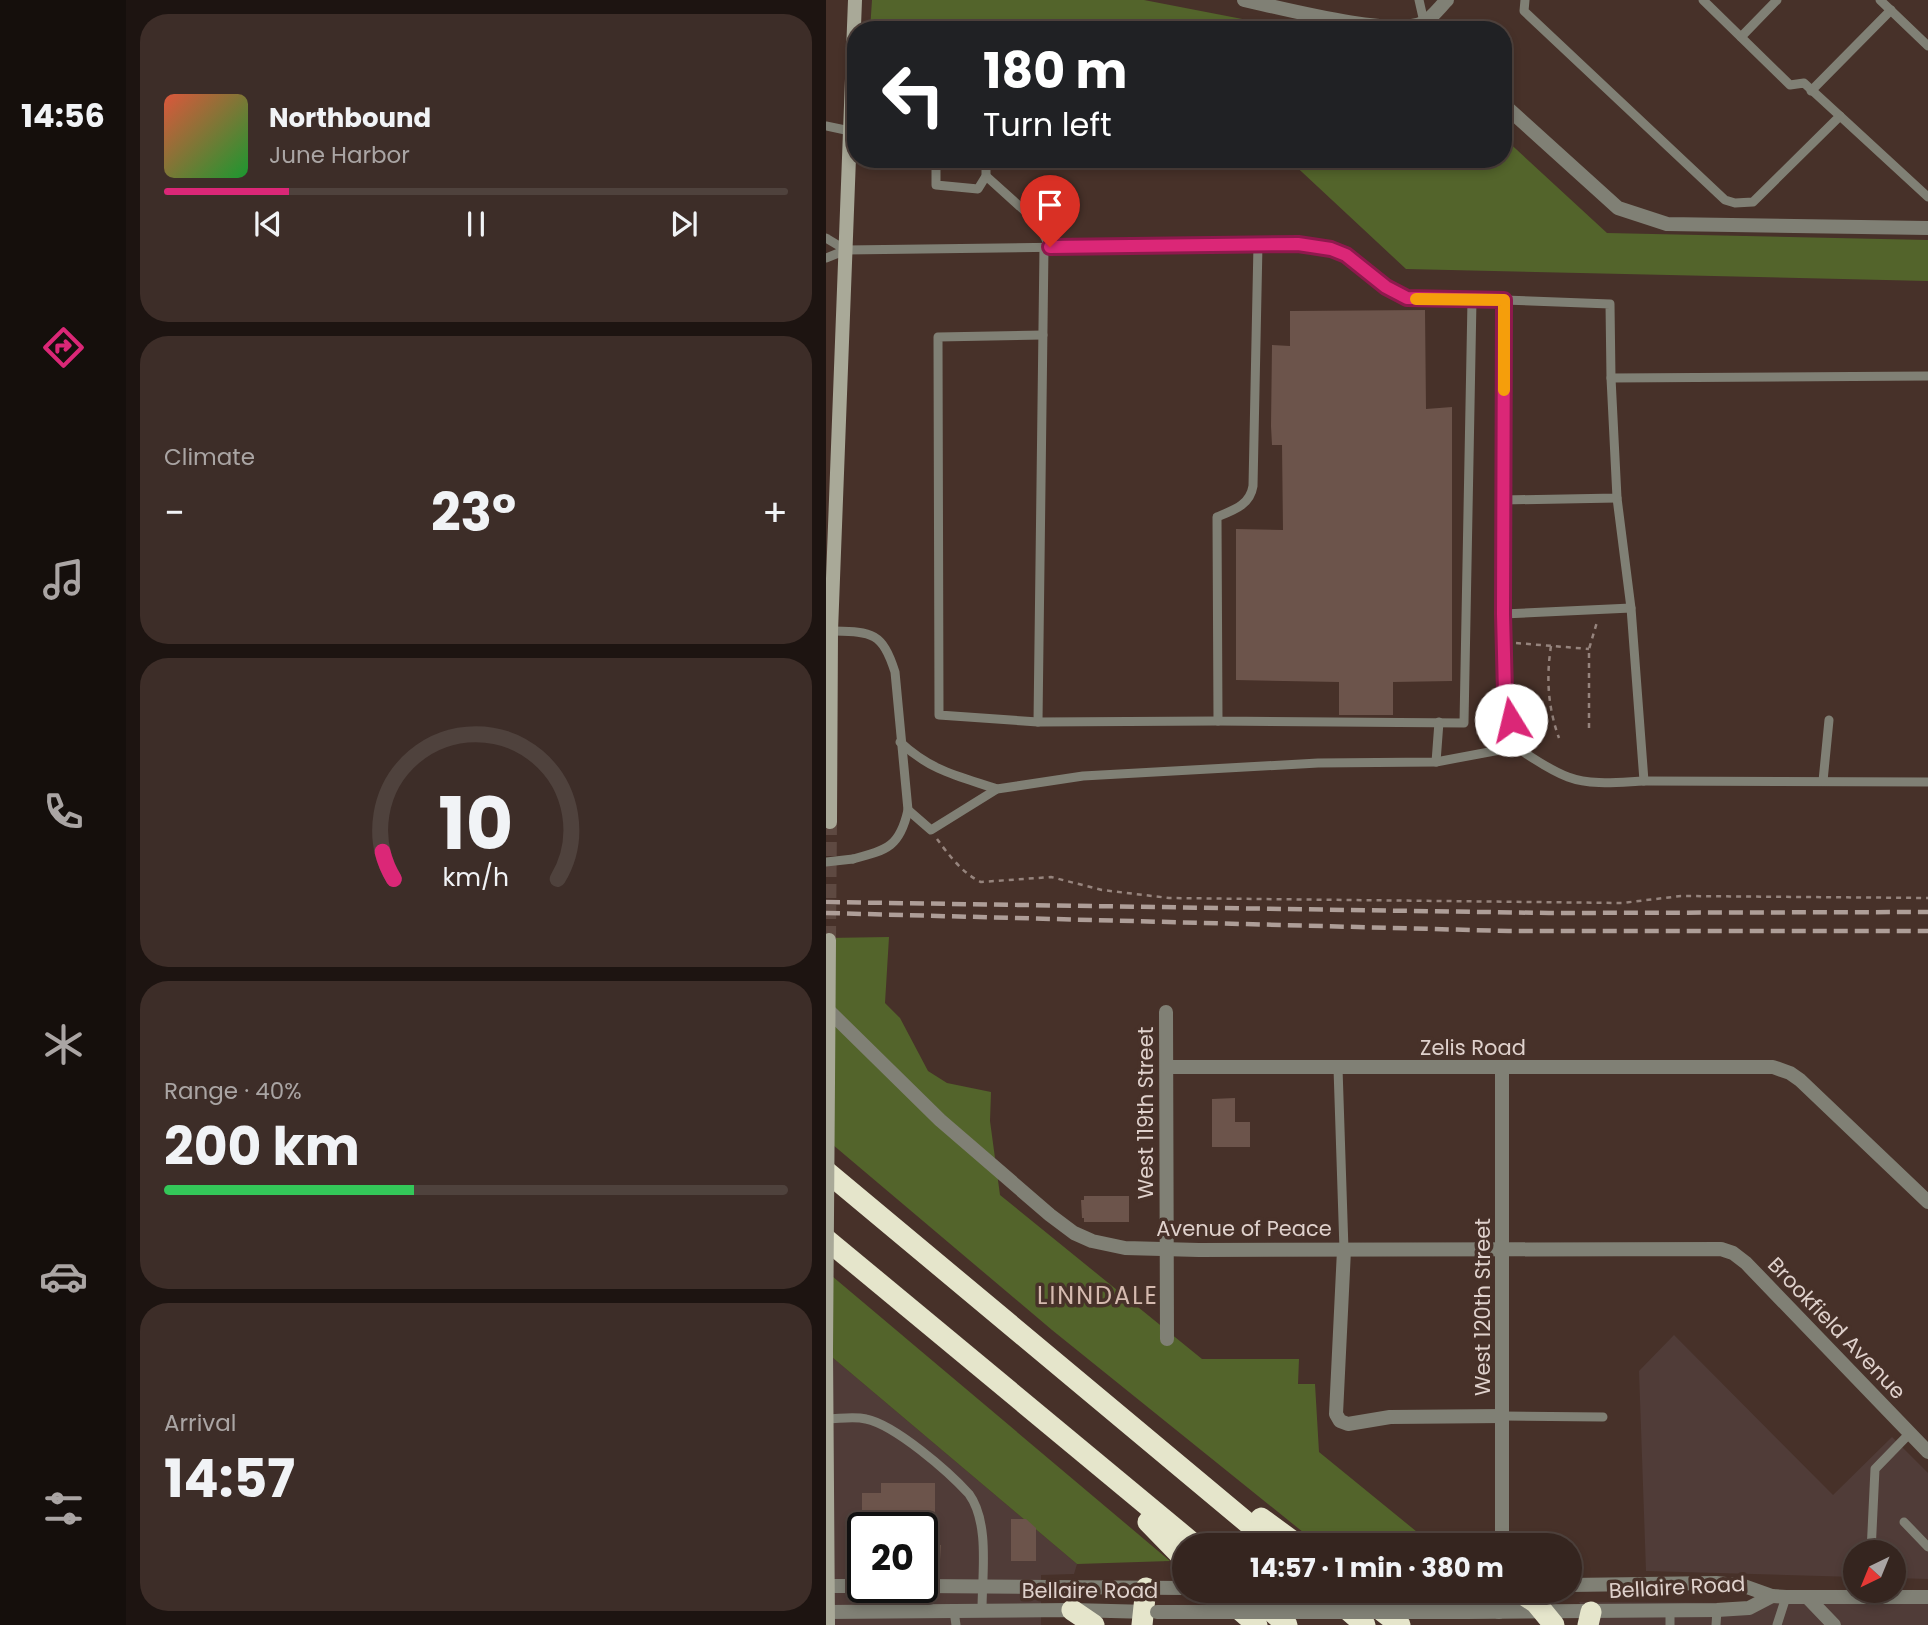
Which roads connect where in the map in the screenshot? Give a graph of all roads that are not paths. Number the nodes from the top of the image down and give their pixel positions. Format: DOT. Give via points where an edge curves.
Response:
graph roads {
  1 [pos="855,0"];
  2 [pos="1244,0"];
  3 [pos="1419,0"];
  4 [pos="1447,0"];
  5 [pos="1525,0"];
  6 [pos="1703,0"];
  7 [pos="1777,0"];
  8 [pos="1880,0"];
  9 [pos="1891,10"];
  10 [pos="854,21"];
  11 [pos="1349,21"];
  12 [pos="1425,21"];
  13 [pos="1430,21"];
  14 [pos="1741,37"];
  15 [pos="1928,46"];
  16 [pos="1811,91"];
  17 [pos="1512,112"];
  18 [pos="1840,116"];
  19 [pos="826,126"];
  20 [pos="847,130"];
  21 [pos="849,168"];
  22 [pos="936,168"];
  23 [pos="986,168"];
  24 [pos="986,176"];
  25 [pos="1928,197"];
  26 [pos="1928,228"];
  27 [pos="826,238"];
  28 [pos="1258,244"];
  29 [pos="1047,247"];
  30 [pos="846,250"];
  31 [pos="826,258"];
  32 [pos="1472,300"];
  33 [pos="1504,300"];
  34 [pos="1043,335"];
  35 [pos="1928,376"];
  36 [pos="1611,378"];
  37 [pos="1617,498"];
  38 [pos="1503,500"];
  39 [pos="1631,608"];
  40 [pos="1503,614"];
  41 [pos="831,631"];
  42 [pos="1829,720"];
  43 [pos="1219,721"];
  44 [pos="1038,722"];
  45 [pos="1439,722"];
  46 [pos="900,742"];
  47 [pos="1516,747"];
  48 [pos="1436,762"];
  49 [pos="1644,781"];
  50 [pos="1824,781"];
  51 [pos="1928,782"];
  52 [pos="996,789"];
  53 [pos="908,810"];
  54 [pos="830,822"];
  55 [pos="826,862"];
  56 [pos="829,940"];
  57 [pos="827,1009"];
  58 [pos="1166,1012"];
  59 [pos="1167,1068"];
  60 [pos="1339,1068"];
  61 [pos="1502,1068"];
  62 [pos="826,1171"];
  63 [pos="1928,1202"];
  64 [pos="826,1239"];
  65 [pos="1166,1249"];
  66 [pos="1502,1249"];
  67 [pos="1344,1250"];
  68 [pos="1746,1263"];
  69 [pos="1167,1339"];
  70 [pos="826,1351"];
  71 [pos="1120,1416"];
  72 [pos="1503,1416"];
  73 [pos="1603,1417"];
  74 [pos="826,1419"];
  75 [pos="1910,1433"];
  76 [pos="1071,1443"];
  77 [pos="1928,1452"];
  78 [pos="1904,1522"];
  79 [pos="1180,1533"];
  80 [pos="1259,1533"];
  81 [pos="1281,1533"];
  82 [pos="1502,1533"];
  83 [pos="1872,1540"];
  84 [pos="1172,1547"];
  85 [pos="1928,1547"];
  86 [pos="1582,1585"];
  87 [pos="827,1586"];
  88 [pos="847,1586"];
  89 [pos="938,1586"];
  90 [pos="982,1587"];
  91 [pos="1138,1588"];
  92 [pos="1172,1588"];
  93 [pos="1843,1596"];
  94 [pos="1906,1596"];
  95 [pos="1779,1597"];
  96 [pos="1928,1597"];
  97 [pos="1808,1598"];
  98 [pos="1232,1603"];
  99 [pos="1262,1603"];
  100 [pos="1340,1603"];
  101 [pos="1372,1603"];
  102 [pos="1499,1603"];
  103 [pos="1535,1603"];
  104 [pos="1072,1610"];
  105 [pos="982,1611"];
  106 [pos="1499,1612"];
  107 [pos="827,1616"];
  108 [pos="1147,1616"];
  109 [pos="895,1618"];
  110 [pos="955,1618"];
  111 [pos="1549,1618"];
  112 [pos="1589,1618"];
  113 [pos="1670,1618"];
  114 [pos="1716,1618"];
  115 [pos="1094,1625"];
  116 [pos="1257,1625"];
  117 [pos="1287,1625"];
  118 [pos="1365,1625"];
  119 [pos="1400,1625"];
  120 [pos="1777,1625"];
  121 [pos="1834,1625"];
  1 -- 10 [label="main road"];
  2 -- 11 [label="street"];
  3 -- 12 [label="lane"];
  4 -- 13 [label="street"];
  5 -- 18 [label="lane" via="1524,11 1725,200 1753,202"];
  6 -- 14 [label="lane"];
  7 -- 14 [label="lane"];
  8 -- 9 [label="lane"];
  9 -- 15 [label="lane"];
  9 -- 16 [label="lane"];
  14 -- 16 [label="lane" via="1790,85 1804,83"];
  16 -- 18 [label="lane"];
  17 -- 26 [label="street" via="1618,208 1667,224"];
  18 -- 25 [label="lane"];
  19 -- 20 [label="lane"];
  21 -- 30 [label="main road"];
  22 -- 24 [label="lane" via="936,185 978,190"];
  23 -- 24 [label="lane"];
  24 -- 29 [label="lane" via="1037,222"];
  27 -- 30 [label="lane"];
  28 -- 29 [label="lane"];
  28 -- 32 [label="lane" via="1331,249 1407,298"];
  28 -- 43 [label="lane" via="1253,486 1247,502 1217,517"];
  29 -- 30 [label="lane"];
  29 -- 34 [label="lane"];
  30 -- 31 [label="lane"];
  30 -- 41 [label="main road"];
  32 -- 33 [label="lane"];
  32 -- 45 [label="lane" via="1464,723"];
  33 -- 36 [label="lane" via="1610,304"];
  33 -- 38 [label="lane"];
  34 -- 44 [label="lane"];
  34 -- 44 [label="lane" via="938,337 939,715"];
  35 -- 36 [label="lane"];
  36 -- 37 [label="lane"];
  37 -- 38 [label="lane"];
  37 -- 39 [label="lane"];
  38 -- 40 [label="lane"];
  39 -- 40 [label="lane"];
  39 -- 49 [label="lane"];
  40 -- 47 [label="lane" via="1505,693"];
  41 -- 46 [label="lane" via="873,635 882,642 895,672"];
  41 -- 54 [label="main road"];
  42 -- 50 [label="lane"];
  43 -- 44 [label="lane"];
  43 -- 45 [label="lane"];
  45 -- 48 [label="lane"];
  46 -- 52 [label="lane" via="934,768"];
  46 -- 53 [label="lane"];
  47 -- 48 [label="lane"];
  47 -- 49 [label="lane" via="1570,778 1601,783"];
  48 -- 52 [label="lane" via="1318,763 1083,776"];
  49 -- 50 [label="lane"];
  50 -- 51 [label="lane"];
  52 -- 53 [label="lane" via="931,830"];
  53 -- 55 [label="lane, bridge" via="904,831 883,850"];
  56 -- 57 [label="main road"];
  57 -- 65 [label="street, Avenue of Peace" via="940,1120 1060,1224 1109,1246"];
  57 -- 70 [label="main road, bridge"];
  58 -- 59 [label="street, West 119th Street"];
  59 -- 60 [label="street, Zelis Road"];
  59 -- 65 [label="street, West 119th Street"];
  60 -- 61 [label="street, Zelis Road"];
  60 -- 67 [label="lane"];
  61 -- 63 [label="street, Zelis Road" via="1780,1069 1800,1080"];
  61 -- 66 [label="street, West 120th Street"];
  62 -- 71 [label="highway"];
  64 -- 76 [label="highway"];
  65 -- 67 [label="street, Avenue of Peace"];
  65 -- 69 [label="street, West 119th Street"];
  66 -- 67 [label="street, Avenue of Peace"];
  66 -- 68 [label="street, Avenue of Peace" via="1716,1248"];
  66 -- 72 [label="street, West 120th Street"];
  67 -- 72 [label="street" via="1338,1419 1348,1424 1390,1417"];
  68 -- 75 [label="street, Brookfield Avenue"];
  70 -- 74 [label="main road"];
  71 -- 80 [label="highway"];
  71 -- 81 [label="highway"];
  72 -- 73 [label="lane"];
  72 -- 82 [label="street, West 120th Street"];
  74 -- 87 [label="main road"];
  74 -- 90 [label="lane" via="863,1418 880,1424 920,1451 969,1494 981,1524"];
  75 -- 77 [label="street, Brookfield Avenue"];
  75 -- 83 [label="lane" via="1875,1469"];
  76 -- 79 [label="highway"];
  76 -- 84 [label="highway"];
  78 -- 85 [label="lane"];
  86 -- 95 [label="street, Bellaire Road" via="1716,1583"];
  87 -- 88 [label="street"];
  87 -- 107 [label="main road"];
  89 -- 90 [label="street, Bellaire Road"];
  90 -- 91 [label="street, Bellaire Road"];
  90 -- 105 [label="lane"];
  91 -- 92 [label="street, Bellaire Road"];
  91 -- 108 [label="highway"];
  93 -- 97 [label="street, Bellaire Road"];
  94 -- 96 [label="street, Bellaire Road"];
  95 -- 97 [label="street, Bellaire Road"];
  95 -- 114 [label="street, Bellaire Road"];
  95 -- 120 [label="lane"];
  97 -- 121 [label="street"];
  98 -- 116 [label="highway"];
  99 -- 117 [label="highway"];
  100 -- 118 [label="highway"];
  101 -- 119 [label="highway"];
  102 -- 106 [label="street"];
  103 -- 111 [label="highway"];
  104 -- 105 [label="street, Bellaire Road"];
  104 -- 108 [label="street, Bellaire Road"];
  104 -- 115 [label="highway"];
  105 -- 110 [label="street, Bellaire Road"];
  106 -- 108 [label="street, Bellaire Road, bridge"];
  106 -- 111 [label="street, Bellaire Road"];
  107 -- 109 [label="street, Bellaire Road"];
  109 -- 110 [label="street, Bellaire Road"];
  111 -- 112 [label="street, Bellaire Road"];
  112 -- 113 [label="street, Bellaire Road"];
  113 -- 114 [label="street, Bellaire Road"];
}
